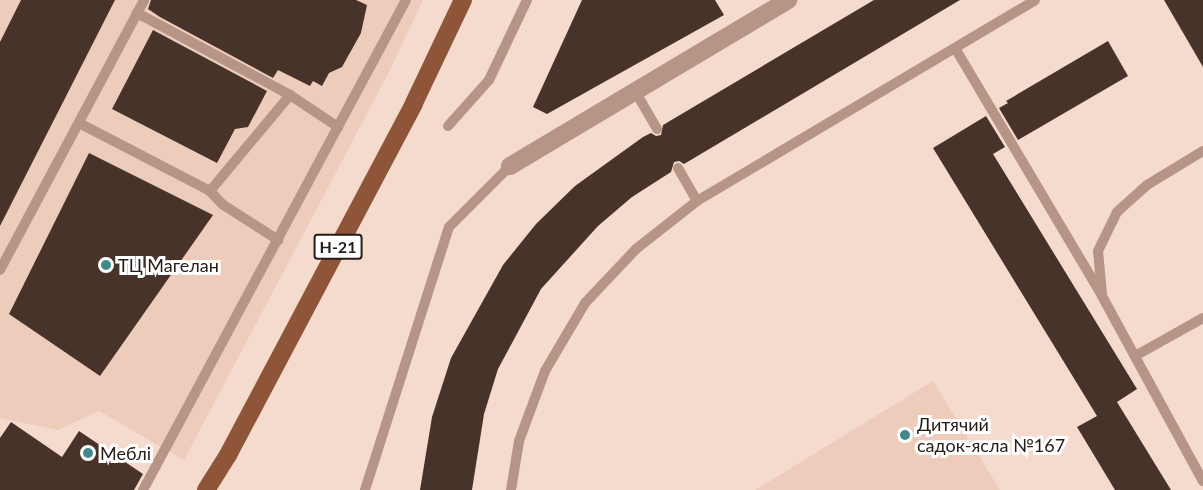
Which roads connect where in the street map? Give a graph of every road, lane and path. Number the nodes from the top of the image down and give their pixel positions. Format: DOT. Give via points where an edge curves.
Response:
graph roads {
  1 [pos="144,0"];
  2 [pos="406,0"];
  3 [pos="464,0"];
  4 [pos="527,0"];
  5 [pos="788,0"];
  6 [pos="1035,0"];
  7 [pos="137,13"];
  8 [pos="955,48"];
  9 [pos="635,91"];
  10 [pos="290,95"];
  11 [pos="79,123"];
  12 [pos="448,126"];
  13 [pos="338,127"];
  14 [pos="657,129"];
  15 [pos="1203,151"];
  16 [pos="510,166"];
  17 [pos="678,168"];
  18 [pos="210,190"];
  19 [pos="697,201"];
  20 [pos="278,240"];
  21 [pos="0,270"];
  22 [pos="1102,296"];
  23 [pos="1203,318"];
  24 [pos="1135,356"];
  25 [pos="1203,481"];
  26 [pos="143,490"];
  27 [pos="206,490"];
  28 [pos="365,490"];
  29 [pos="511,490"];
  1 -- 7 [label="lane"];
  2 -- 13 [label="lane"];
  3 -- 27 [label="main road, Н-21" via="414,103"];
  4 -- 12 [label="lane" via="489,80"];
  5 -- 9 [label="street"];
  6 -- 8 [label="lane"];
  7 -- 10 [label="lane"];
  7 -- 11 [label="lane"];
  8 -- 19 [label="lane"];
  8 -- 22 [label="lane"];
  9 -- 14 [label="lane"];
  9 -- 16 [label="street"];
  10 -- 13 [label="lane"];
  10 -- 18 [label="lane"];
  11 -- 18 [label="lane"];
  11 -- 21 [label="lane"];
  13 -- 20 [label="lane"];
  15 -- 22 [label="lane" via="1147,185 1117,212 1098,251"];
  16 -- 28 [label="lane" via="449,227"];
  17 -- 19 [label="lane"];
  18 -- 20 [label="lane" via="222,204"];
  19 -- 29 [label="lane" via="636,249 585,303 545,371 519,441"];
  20 -- 26 [label="lane"];
  22 -- 24 [label="lane"];
  23 -- 24 [label="lane"];
  24 -- 25 [label="lane"];
}
